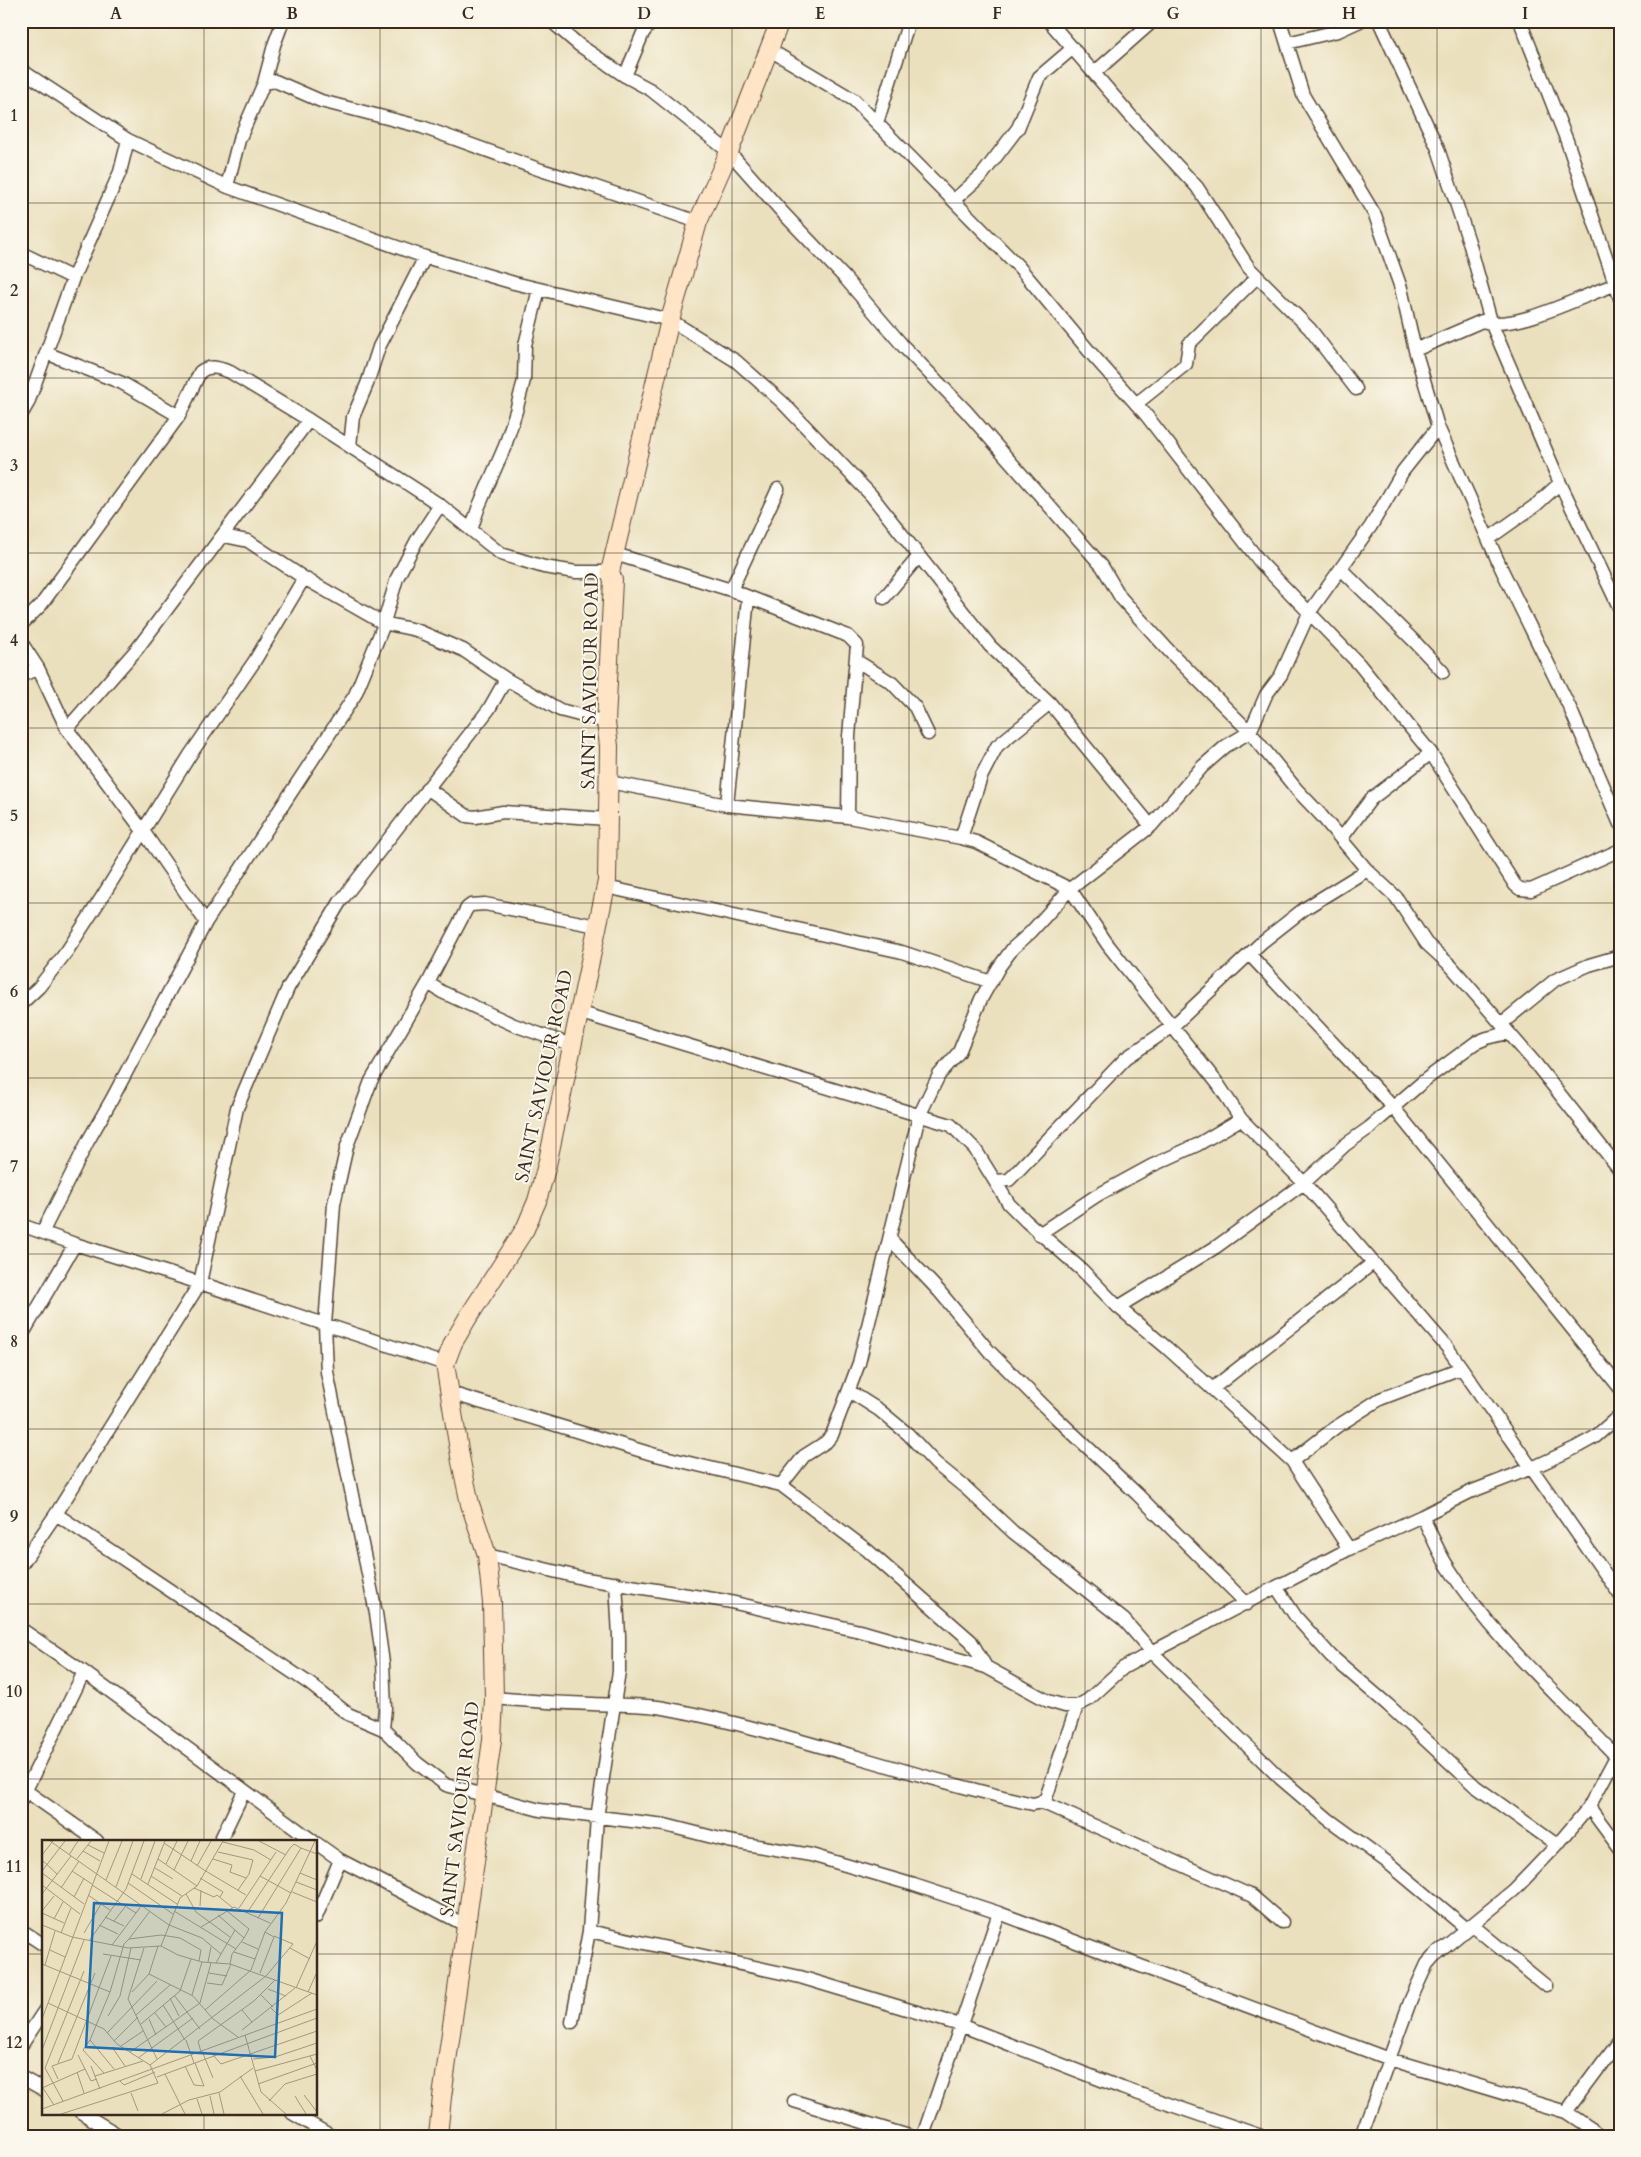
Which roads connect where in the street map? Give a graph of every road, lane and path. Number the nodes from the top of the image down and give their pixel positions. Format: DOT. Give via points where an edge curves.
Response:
graph roads {
  1 [pos="283,21"];
  2 [pos="551,21"];
  3 [pos="652,21"];
  4 [pos="780,21"];
  5 [pos="909,21"];
  6 [pos="1049,21"];
  7 [pos="1153,21"];
  8 [pos="1280,21"];
  9 [pos="1360,21"];
  10 [pos="1379,21"];
  11 [pos="1520,21"];
  12 [pos="1287,43"];
  13 [pos="1073,48"];
  14 [pos="770,50"];
  15 [pos="21,70"];
  16 [pos="1094,73"];
  17 [pos="624,76"];
  18 [pos="264,83"];
  19 [pos="877,123"];
  20 [pos="128,140"];
  21 [pos="729,152"];
  22 [pos="227,186"];
  23 [pos="954,200"];
  24 [pos="698,222"];
  25 [pos="21,253"];
  26 [pos="425,257"];
  27 [pos="1258,277"];
  28 [pos="73,278"];
  29 [pos="1618,284"];
  30 [pos="539,289"];
  31 [pos="1620,298"];
  32 [pos="670,320"];
  33 [pos="1492,324"];
  34 [pos="1415,350"];
  35 [pos="46,353"];
  36 [pos="1356,389"];
  37 [pos="25,402"];
  38 [pos="1136,404"];
  39 [pos="21,415"];
  40 [pos="179,416"];
  41 [pos="309,420"];
  42 [pos="1438,427"];
  43 [pos="350,446"];
  44 [pos="1560,483"];
  45 [pos="778,489"];
  46 [pos="440,505"];
  47 [pos="471,530"];
  48 [pos="224,536"];
  49 [pos="1488,539"];
  50 [pos="614,554"];
  51 [pos="919,556"];
  52 [pos="1342,570"];
  53 [pos="610,572"];
  54 [pos="304,578"];
  55 [pos="731,590"];
  56 [pos="748,598"];
  57 [pos="884,598"];
  58 [pos="1620,609"];
  59 [pos="1310,613"];
  60 [pos="384,623"];
  61 [pos="21,625"];
  62 [pos="21,642"];
  63 [pos="857,661"];
  64 [pos="38,668"];
  65 [pos="1444,672"];
  66 [pos="21,676"];
  67 [pos="506,678"];
  68 [pos="1050,703"];
  69 [pos="606,722"];
  70 [pos="67,729"];
  71 [pos="1250,732"];
  72 [pos="928,734"];
  73 [pos="1431,753"];
  74 [pos="609,782"];
  75 [pos="427,788"];
  76 [pos="728,805"];
  77 [pos="848,817"];
  78 [pos="608,819"];
  79 [pos="1620,824"];
  80 [pos="1151,826"];
  81 [pos="143,831"];
  82 [pos="961,838"];
  83 [pos="1341,839"];
  84 [pos="1620,850"];
  85 [pos="1367,870"];
  86 [pos="606,887"];
  87 [pos="1070,889"];
  88 [pos="206,922"];
  89 [pos="597,926"];
  90 [pos="1249,954"];
  91 [pos="1620,956"];
  92 [pos="991,982"];
  93 [pos="428,983"];
  94 [pos="21,1004"];
  95 [pos="578,1012"];
  96 [pos="1173,1026"];
  97 [pos="1504,1029"];
  98 [pos="571,1045"];
  99 [pos="1393,1106"];
  100 [pos="918,1116"];
  101 [pos="1241,1119"];
  102 [pos="1620,1170"];
  103 [pos="995,1181"];
  104 [pos="1304,1183"];
  105 [pos="21,1225"];
  106 [pos="43,1231"];
  107 [pos="1039,1234"];
  108 [pos="890,1239"];
  109 [pos="75,1244"];
  110 [pos="1373,1263"];
  111 [pos="200,1283"];
  112 [pos="1118,1307"];
  113 [pos="325,1325"];
  114 [pos="21,1337"];
  115 [pos="445,1364"];
  116 [pos="1461,1368"];
  117 [pos="1620,1388"];
  118 [pos="1212,1389"];
  119 [pos="849,1391"];
  120 [pos="450,1393"];
  121 [pos="1620,1415"];
  122 [pos="1292,1461"];
  123 [pos="1532,1468"];
  124 [pos="782,1484"];
  125 [pos="56,1514"];
  126 [pos="1422,1516"];
  127 [pos="1349,1549"];
  128 [pos="487,1555"];
  129 [pos="21,1565"];
  130 [pos="616,1584"];
  131 [pos="1277,1588"];
  132 [pos="1620,1595"];
  133 [pos="1246,1604"];
  134 [pos="21,1629"];
  135 [pos="1152,1652"];
  136 [pos="986,1667"];
  137 [pos="84,1672"];
  138 [pos="494,1698"];
  139 [pos="615,1704"];
  140 [pos="1077,1706"];
  141 [pos="384,1729"];
  142 [pos="1618,1752"];
  143 [pos="244,1790"];
  144 [pos="23,1796"];
  145 [pos="485,1796"];
  146 [pos="1041,1802"];
  147 [pos="1588,1807"];
  148 [pos="597,1818"];
  149 [pos="94,1840"];
  150 [pos="220,1840"];
  151 [pos="312,1840"];
  152 [pos="318,1844"];
  153 [pos="1557,1844"];
  154 [pos="1620,1849"];
  155 [pos="340,1860"];
  156 [pos="318,1912"];
  157 [pos="999,1913"];
  158 [pos="1282,1922"];
  159 [pos="467,1926"];
  160 [pos="1470,1927"];
  161 [pos="21,1930"];
  162 [pos="589,1931"];
  163 [pos="42,1944"];
  164 [pos="1546,1986"];
  165 [pos="42,2013"];
  166 [pos="572,2022"];
  167 [pos="960,2024"];
  168 [pos="1620,2039"];
  169 [pos="21,2046"];
  170 [pos="1389,2059"];
  171 [pos="21,2077"];
  172 [pos="42,2089"];
  173 [pos="794,2101"];
  174 [pos="1566,2112"];
  175 [pos="84,2114"];
  176 [pos="294,2114"];
  177 [pos="120,2136"];
  178 [pos="331,2136"];
  179 [pos="438,2136"];
  180 [pos="910,2136"];
  181 [pos="923,2136"];
  182 [pos="1261,2136"];
  183 [pos="1361,2136"];
  184 [pos="1602,2136"];
  1 -- 18 [label="street"];
  2 -- 17 [label="street" via="579,46"];
  3 -- 17 [label="street"];
  4 -- 14 [label="street, SAINT SAVIOUR ROAD"];
  5 -- 19 [label="street"];
  6 -- 13 [label="street"];
  7 -- 16 [label="street"];
  8 -- 12 [label="street"];
  9 -- 12 [label="street"];
  10 -- 33 [label="street" via="1438,150"];
  11 -- 29 [label="street"];
  12 -- 34 [label="street" via="1303,95 1375,215 1401,288"];
  13 -- 16 [label="street"];
  13 -- 23 [label="street" via="1039,77 1018,128 982,175"];
  14 -- 19 [label="street" via="854,100"];
  14 -- 21 [label="street, SAINT SAVIOUR ROAD"];
  15 -- 20 [label="street"];
  16 -- 27 [label="street" via="1197,187"];
  17 -- 21 [label="street" via="651,90"];
  18 -- 22 [label="street" via="239,140"];
  18 -- 24 [label="street" via="275,81 320,101 422,127"];
  19 -- 23 [label="street"];
  20 -- 22 [label="street"];
  20 -- 28 [label="street" via="120,172"];
  21 -- 24 [label="street, SAINT SAVIOUR ROAD"];
  21 -- 71 [label="street" via="846,278 902,346 979,426 1102,566 1121,598"];
  22 -- 26 [label="street"];
  23 -- 38 [label="street" via="1019,267"];
  24 -- 32 [label="street, SAINT SAVIOUR ROAD"];
  25 -- 28 [label="street"];
  26 -- 30 [label="street"];
  26 -- 43 [label="street" via="379,346 353,417"];
  27 -- 36 [label="street" via="1310,329"];
  27 -- 38 [label="street" via="1189,344 1186,364"];
  28 -- 35 [label="street"];
  29 -- 31 [label="street"];
  29 -- 33 [label="street" via="1509,323"];
  30 -- 32 [label="street"];
  30 -- 47 [label="street" via="525,345 524,380 516,410"];
  32 -- 50 [label="street, SAINT SAVIOUR ROAD"];
  32 -- 51 [label="street" via="736,361 782,402 872,495"];
  33 -- 34 [label="street" via="1482,321"];
  33 -- 44 [label="street"];
  34 -- 42 [label="street"];
  35 -- 37 [label="street"];
  35 -- 40 [label="street" via="122,383"];
  37 -- 39 [label="street"];
  38 -- 59 [label="street" via="1261,563"];
  40 -- 41 [label="street" via="200,372 218,367"];
  40 -- 61 [label="street" via="41,605"];
  41 -- 43 [label="street"];
  41 -- 48 [label="street"];
  42 -- 49 [label="street"];
  42 -- 52 [label="street" via="1403,471"];
  43 -- 46 [label="street"];
  44 -- 49 [label="street" via="1536,505"];
  44 -- 58 [label="street"];
  45 -- 55 [label="street"];
  46 -- 47 [label="street"];
  46 -- 60 [label="street" via="397,578"];
  47 -- 53 [label="street" via="501,554 527,562 576,572"];
  48 -- 54 [label="street" via="248,542"];
  48 -- 70 [label="street" via="137,649"];
  49 -- 79 [label="street" via="1569,706"];
  50 -- 53 [label="street, SAINT SAVIOUR ROAD"];
  50 -- 55 [label="street"];
  51 -- 57 [label="street"];
  51 -- 68 [label="street" via="990,646"];
  52 -- 59 [label="street"];
  52 -- 65 [label="street"];
  53 -- 69 [label="street, SAINT SAVIOUR ROAD" via="613,580"];
  54 -- 60 [label="street"];
  54 -- 81 [label="street" via="254,662"];
  55 -- 56 [label="street"];
  56 -- 63 [label="street" via="848,636 857,645"];
  56 -- 76 [label="street"];
  59 -- 71 [label="street"];
  59 -- 73 [label="street" via="1359,664"];
  60 -- 67 [label="street" via="416,630 463,650"];
  60 -- 88 [label="street" via="355,695"];
  62 -- 64 [label="street"];
  63 -- 72 [label="street" via="892,683 915,707"];
  63 -- 77 [label="street" via="849,736"];
  64 -- 66 [label="street"];
  64 -- 70 [label="street"];
  67 -- 69 [label="street" via="560,710"];
  67 -- 75 [label="street" via="489,709"];
  68 -- 80 [label="street"];
  68 -- 82 [label="street" via="997,746 982,777"];
  69 -- 74 [label="street, SAINT SAVIOUR ROAD"];
  70 -- 81 [label="street"];
  71 -- 80 [label="street" via="1226,746 1202,767"];
  71 -- 83 [label="street" via="1296,790"];
  73 -- 83 [label="street" via="1371,799"];
  73 -- 84 [label="street" via="1520,889 1542,886"];
  74 -- 76 [label="street"];
  74 -- 78 [label="street, SAINT SAVIOUR ROAD"];
  75 -- 78 [label="street" via="467,816 503,812"];
  75 -- 111 [label="street" via="340,902 288,988 237,1108"];
  76 -- 77 [label="street"];
  77 -- 82 [label="street"];
  78 -- 86 [label="street, SAINT SAVIOUR ROAD"];
  80 -- 87 [label="street"];
  81 -- 88 [label="street"];
  81 -- 94 [label="street" via="66,952"];
  82 -- 87 [label="street" via="976,842"];
  83 -- 85 [label="street"];
  85 -- 90 [label="street" via="1304,909"];
  85 -- 97 [label="street" via="1396,898 1426,943"];
  86 -- 89 [label="street, SAINT SAVIOUR ROAD"];
  86 -- 92 [label="street" via="902,952"];
  87 -- 92 [label="street" via="1032,932 1013,948"];
  87 -- 96 [label="street" via="1108,945"];
  88 -- 106 [label="street"];
  89 -- 93 [label="street" via="471,904"];
  89 -- 95 [label="street, SAINT SAVIOUR ROAD"];
  90 -- 96 [label="street"];
  90 -- 99 [label="street"];
  91 -- 97 [label="street" via="1556,980"];
  92 -- 100 [label="street" via="959,1052 939,1075"];
  93 -- 98 [label="street" via="514,1025"];
  93 -- 113 [label="street" via="371,1081 347,1146 334,1204"];
  95 -- 98 [label="street, SAINT SAVIOUR ROAD"];
  95 -- 100 [label="street"];
  96 -- 101 [label="street"];
  96 -- 103 [label="street" via="1126,1058 1009,1180"];
  97 -- 99 [label="street" via="1475,1043"];
  97 -- 102 [label="street"];
  98 -- 115 [label="street, SAINT SAVIOUR ROAD" via="547,1165 526,1229 467,1319"];
  99 -- 104 [label="street"];
  99 -- 117 [label="street"];
  100 -- 103 [label="street" via="951,1125 975,1149"];
  100 -- 108 [label="street"];
  101 -- 104 [label="street"];
  101 -- 107 [label="street" via="1096,1196"];
  103 -- 107 [label="street" via="1010,1204"];
  104 -- 110 [label="street"];
  104 -- 112 [label="street" via="1216,1247"];
  105 -- 106 [label="street"];
  106 -- 109 [label="street"];
  107 -- 112 [label="street" via="1082,1270"];
  108 -- 119 [label="street"];
  108 -- 133 [label="street" via="989,1351"];
  109 -- 111 [label="street"];
  109 -- 114 [label="street"];
  110 -- 116 [label="street" via="1447,1347"];
  110 -- 118 [label="street"];
  111 -- 113 [label="street"];
  111 -- 125 [label="street"];
  112 -- 118 [label="street"];
  113 -- 115 [label="street"];
  113 -- 141 [label="street" via="327,1372 378,1621 383,1663"];
  115 -- 120 [label="street, SAINT SAVIOUR ROAD"];
  116 -- 122 [label="street" via="1380,1399"];
  116 -- 123 [label="street"];
  118 -- 122 [label="street"];
  119 -- 124 [label="street" via="832,1436 804,1456"];
  119 -- 135 [label="street" via="908,1434 934,1463 1013,1532 1124,1620"];
  120 -- 124 [label="street" via="652,1454"];
  120 -- 128 [label="street, SAINT SAVIOUR ROAD" via="470,1504"];
  121 -- 123 [label="street" via="1595,1437"];
  122 -- 127 [label="street"];
  123 -- 126 [label="street" via="1470,1492"];
  123 -- 132 [label="street"];
  124 -- 136 [label="street" via="866,1550 971,1641"];
  125 -- 129 [label="street"];
  125 -- 141 [label="street" via="310,1684 348,1714"];
  126 -- 127 [label="street"];
  126 -- 142 [label="street" via="1447,1567 1482,1614 1525,1662"];
  127 -- 131 [label="street"];
  128 -- 130 [label="street"];
  128 -- 138 [label="street, SAINT SAVIOUR ROAD" via="492,1603"];
  130 -- 136 [label="street" via="726,1601 864,1632"];
  130 -- 139 [label="street" via="620,1636"];
  131 -- 133 [label="street"];
  131 -- 153 [label="street" via="1296,1617 1331,1656 1476,1786"];
  133 -- 135 [label="street"];
  134 -- 137 [label="street"];
  135 -- 140 [label="street" via="1123,1668"];
  135 -- 160 [label="street" via="1280,1778 1328,1819"];
  136 -- 140 [label="street" via="1048,1701"];
  137 -- 143 [label="street"];
  137 -- 144 [label="street"];
  138 -- 139 [label="street"];
  138 -- 145 [label="street, SAINT SAVIOUR ROAD"];
  139 -- 146 [label="street" via="662,1708 706,1717 985,1794 1033,1804"];
  139 -- 148 [label="street"];
  140 -- 146 [label="street" via="1046,1798"];
  141 -- 145 [label="street" via="417,1764 446,1785"];
  142 -- 147 [label="street"];
  143 -- 150 [label="street"];
  143 -- 151 [label="street"];
  144 -- 149 [label="street"];
  145 -- 148 [label="street" via="540,1810"];
  145 -- 159 [label="street, SAINT SAVIOUR ROAD"];
  146 -- 158 [label="street" via="1252,1896"];
  147 -- 153 [label="street"];
  147 -- 154 [label="street"];
  148 -- 157 [label="street" via="665,1825 728,1841 811,1855"];
  148 -- 162 [label="street"];
  152 -- 155 [label="street"];
  153 -- 160 [label="street" via="1514,1890"];
  155 -- 156 [label="street"];
  155 -- 159 [label="street"];
  157 -- 167 [label="street"];
  157 -- 170 [label="street"];
  159 -- 179 [label="street, SAINT SAVIOUR ROAD"];
  160 -- 164 [label="street"];
  160 -- 170 [label="street" via="1427,1964"];
  161 -- 163 [label="street"];
  162 -- 166 [label="street"];
  162 -- 167 [label="street" via="800,1977"];
  165 -- 169 [label="street"];
  167 -- 181 [label="street"];
  167 -- 182 [label="street" via="1122,2088"];
  168 -- 174 [label="street"];
  170 -- 174 [label="street"];
  170 -- 183 [label="street"];
  171 -- 172 [label="street"];
  173 -- 180 [label="street"];
  174 -- 184 [label="street"];
  175 -- 177 [label="street"];
  176 -- 178 [label="street"];
}
